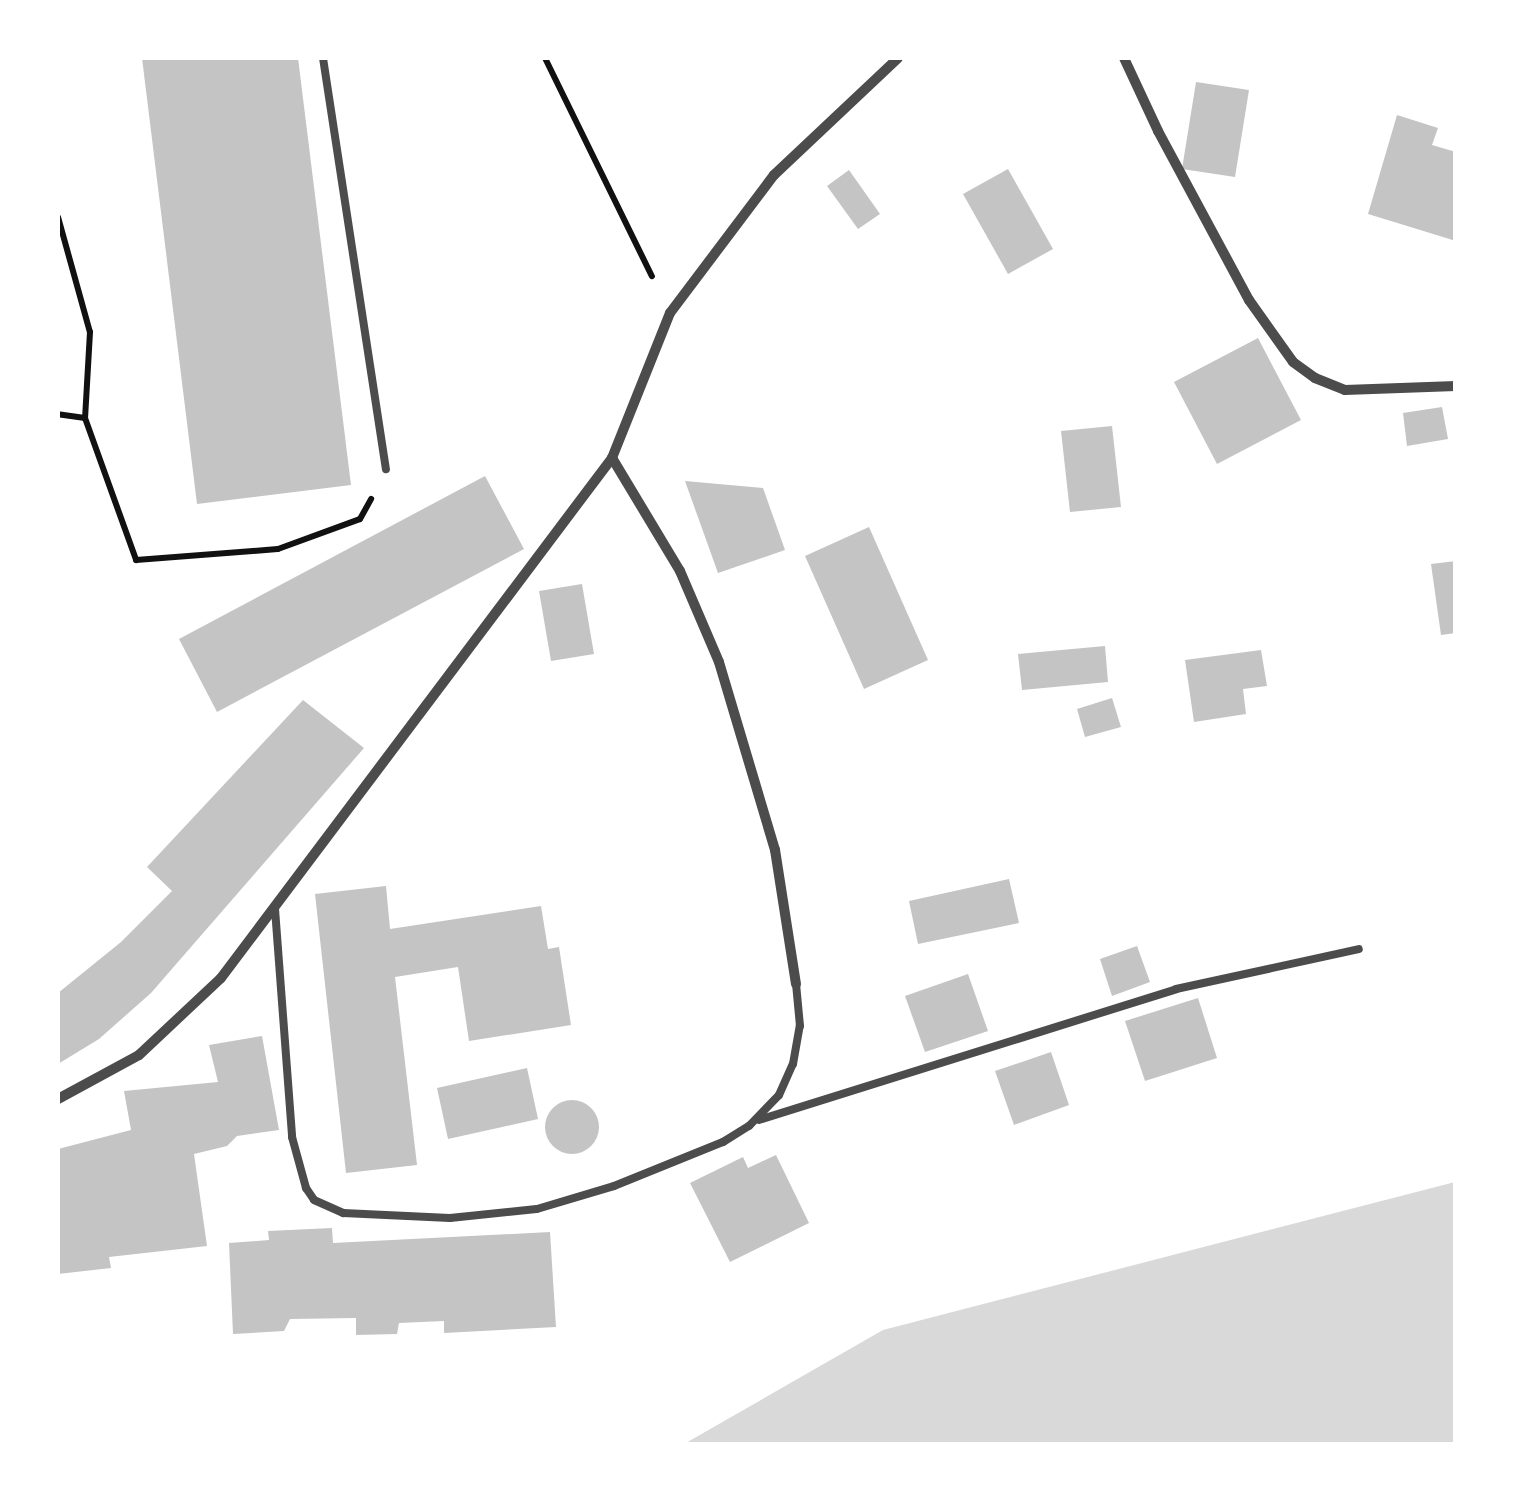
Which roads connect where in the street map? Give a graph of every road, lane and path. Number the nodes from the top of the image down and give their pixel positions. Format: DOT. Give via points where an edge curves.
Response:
graph roads {
  1 [pos="324,58"];
  2 [pos="544,58"];
  3 [pos="898,58"];
  4 [pos="1124,58"];
  5 [pos="58,218"];
  6 [pos="670,312"];
  7 [pos="1456,386"];
  8 [pos="58,414"];
  9 [pos="85,418"];
  10 [pos="612,458"];
  11 [pos="386,469"];
  12 [pos="274,909"];
  13 [pos="1360,948"];
  14 [pos="796,984"];
  15 [pos="58,1100"];
  16 [pos="754,1121"];
  1 -- 11 [label="lane"];
  2 -- 6 [label="path"];
  3 -- 6 [label="street" via="774,175"];
  4 -- 7 [label="street" via="1249,300 1293,362 1345,390"];
  5 -- 9 [label="path" via="90,332"];
  6 -- 10 [label="street"];
  8 -- 9 [label="path"];
  9 -- 11 [label="path" via="136,560 278,549 360,520"];
  10 -- 12 [label="street"];
  10 -- 14 [label="street" via="680,571 719,662 775,850"];
  12 -- 15 [label="street" via="180,1022 139,1055"];
  12 -- 16 [label="lane" via="292,1136 306,1188 327,1209 450,1218 537,1210 723,1142"];
  13 -- 16 [label="lane" via="1204,981"];
  14 -- 16 [label="lane" via="800,1026 793,1064 780,1095"];
}
